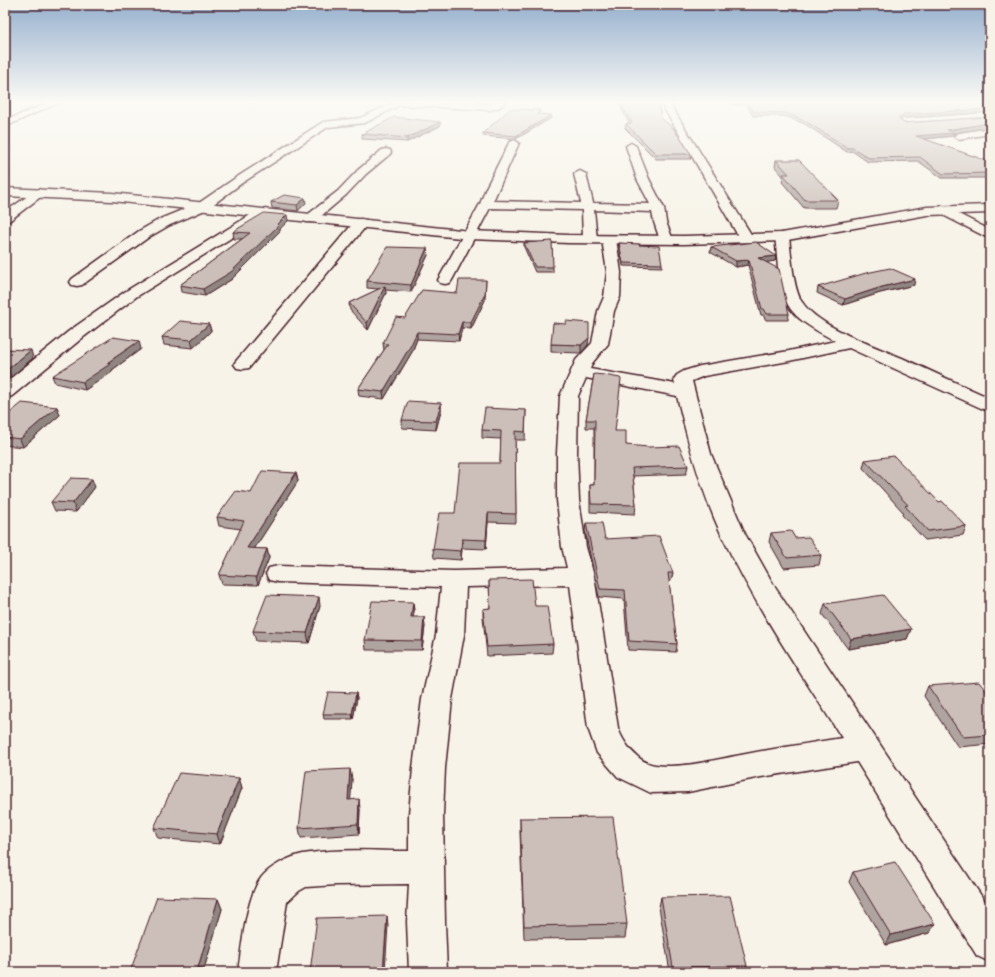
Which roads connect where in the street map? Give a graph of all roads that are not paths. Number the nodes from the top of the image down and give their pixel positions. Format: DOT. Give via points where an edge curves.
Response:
graph roads {
  1 [pos="631,146"];
  2 [pos="291,147"];
  3 [pos="512,147"];
  4 [pos="691,147"];
  5 [pos="386,152"];
  6 [pos="580,174"];
  7 [pos="5,192"];
  8 [pos="39,193"];
  9 [pos="486,204"];
  10 [pos="203,206"];
  11 [pos="587,206"];
  12 [pos="658,208"];
  13 [pos="990,209"];
  14 [pos="943,210"];
  15 [pos="262,213"];
  16 [pos="5,218"];
  17 [pos="310,219"];
  18 [pos="361,223"];
  19 [pos="470,235"];
  20 [pos="990,235"];
  21 [pos="782,238"];
  22 [pos="600,239"];
  23 [pos="746,239"];
  24 [pos="666,240"];
  25 [pos="445,280"];
  26 [pos="77,282"];
  27 [pos="851,342"];
  28 [pos="243,364"];
  29 [pos="579,374"];
  30 [pos="5,392"];
  31 [pos="685,392"];
  32 [pos="990,405"];
  33 [pos="278,574"];
  34 [pos="581,576"];
  35 [pos="454,579"];
  36 [pos="864,748"];
  37 [pos="428,866"];
  38 [pos="990,943"];
  39 [pos="257,972"];
  40 [pos="428,972"];
  1 -- 12 [label="street" via="642,179"];
  2 -- 10 [label="street"];
  3 -- 9 [label="street"];
  4 -- 23 [label="street"];
  5 -- 17 [label="street"];
  6 -- 11 [label="street" via="586,190"];
  7 -- 8 [label="street"];
  8 -- 10 [label="street" via="118,197"];
  8 -- 16 [label="street"];
  9 -- 11 [label="street"];
  9 -- 19 [label="street"];
  10 -- 15 [label="street"];
  10 -- 26 [label="street" via="154,228"];
  11 -- 12 [label="street"];
  11 -- 22 [label="street" via="590,221"];
  12 -- 24 [label="street"];
  13 -- 14 [label="street"];
  14 -- 20 [label="street"];
  14 -- 21 [label="street" via="907,214"];
  15 -- 17 [label="street"];
  15 -- 30 [label="street" via="132,294 75,335"];
  17 -- 18 [label="street"];
  18 -- 19 [label="street"];
  18 -- 28 [label="street"];
  19 -- 22 [label="street"];
  19 -- 25 [label="street"];
  21 -- 23 [label="street"];
  21 -- 27 [label="street" via="794,302 809,318"];
  22 -- 24 [label="street"];
  22 -- 29 [label="street" via="614,272 612,297 606,311 600,344 585,360"];
  23 -- 24 [label="street"];
  27 -- 31 [label="street" via="789,356 700,371 683,379"];
  27 -- 32 [label="street"];
  29 -- 31 [label="street" via="604,376"];
  29 -- 34 [label="street" via="569,396 567,453 568,500 574,547"];
  31 -- 36 [label="street" via="701,454 733,534 789,632"];
  33 -- 35 [label="street"];
  34 -- 35 [label="street"];
  34 -- 36 [label="street" via="603,728 608,744 629,768 651,779 688,778"];
  35 -- 37 [label="street" via="450,635 437,700 429,768 426,814"];
  36 -- 38 [label="street"];
  37 -- 39 [label="street" via="302,871 286,879 274,890 269,901"];
  37 -- 40 [label="street"];
}
